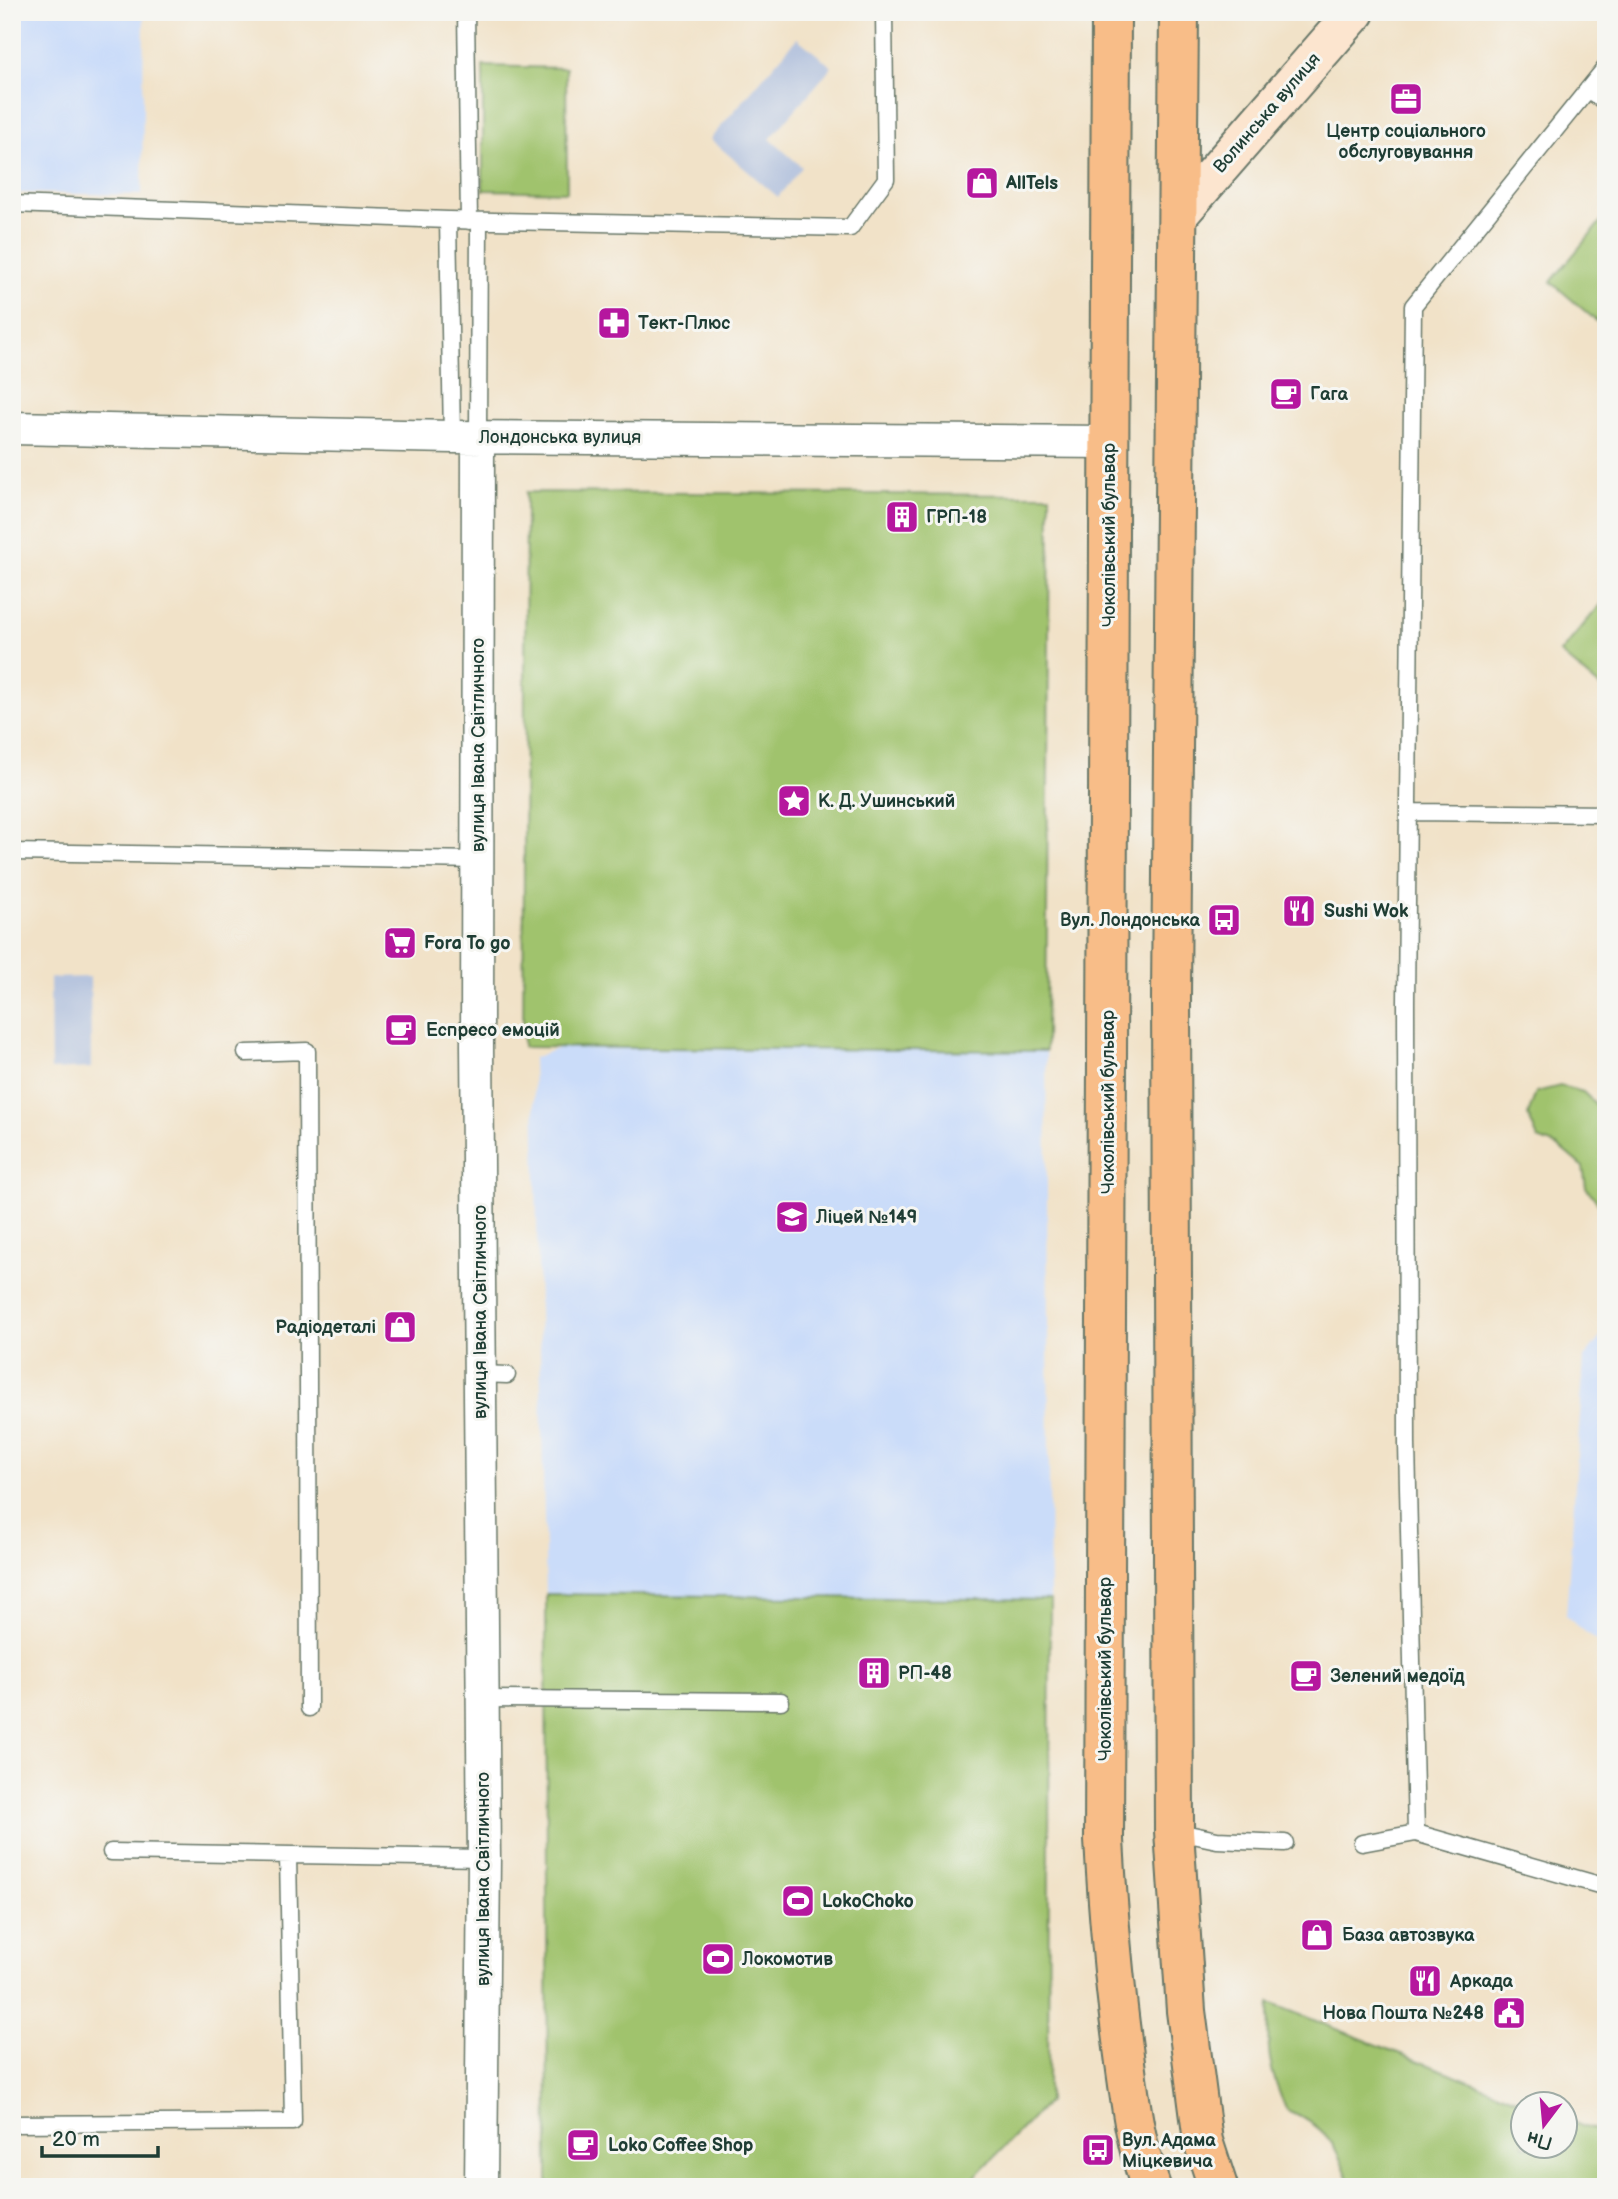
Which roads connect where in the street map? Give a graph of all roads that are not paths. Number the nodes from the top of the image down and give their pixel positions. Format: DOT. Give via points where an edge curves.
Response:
graph roads {
  1 [pos="466,12"];
  2 [pos="884,12"];
  3 [pos="1111,12"];
  4 [pos="1179,12"];
  5 [pos="1355,12"];
  6 [pos="1606,67"];
  7 [pos="1588,89"];
  8 [pos="1606,103"];
  9 [pos="12,204"];
  10 [pos="1179,215"];
  11 [pos="448,220"];
  12 [pos="474,221"];
  13 [pos="12,428"];
  14 [pos="465,437"];
  15 [pos="1109,442"];
  16 [pos="1410,811"];
  17 [pos="1606,814"];
  18 [pos="12,852"];
  19 [pos="478,860"];
  20 [pos="246,1053"];
  21 [pos="482,1699"];
  22 [pos="781,1701"];
  23 [pos="309,1707"];
  24 [pos="1174,1831"];
  25 [pos="1416,1833"];
  26 [pos="1285,1843"];
  27 [pos="1362,1843"];
  28 [pos="111,1852"];
  29 [pos="288,1855"];
  30 [pos="484,1858"];
  31 [pos="1606,1887"];
  32 [pos="12,2124"];
  33 [pos="1147,2182"];
  34 [pos="481,2187"];
  35 [pos="1218,2187"];
  1 -- 12 [label="lane"];
  2 -- 12 [label="lane" via="886,179 850,228"];
  3 -- 15 [label="main road, Чоколівський бульвар"];
  4 -- 10 [label="main road"];
  5 -- 10 [label="street, Волинська вулиця"];
  6 -- 7 [label="lane"];
  7 -- 8 [label="lane"];
  7 -- 16 [label="lane" via="1413,306"];
  9 -- 11 [label="lane"];
  10 -- 24 [label="main road" via="1171,985"];
  11 -- 12 [label="lane"];
  11 -- 14 [label="lane"];
  12 -- 14 [label="lane"];
  13 -- 14 [label="street, Лондонська вулиця"];
  14 -- 15 [label="street, Лондонська вулиця"];
  14 -- 19 [label="street, вулиця Івана Світличного"];
  15 -- 33 [label="main road, Чоколівський бульвар" via="1104,1839 1111,1963 1134,2130"];
  16 -- 17 [label="lane"];
  16 -- 25 [label="lane" via="1407,1444"];
  18 -- 19 [label="lane"];
  19 -- 21 [label="street, вулиця Івана Світличного" via="494,1375"];
  20 -- 23 [label="lane" via="307,1051"];
  21 -- 22 [label="lane"];
  21 -- 30 [label="street, вулиця Івана Світличного"];
  24 -- 26 [label="lane" via="1217,1840"];
  24 -- 35 [label="main road" via="1186,2011 1203,2141"];
  25 -- 27 [label="lane"];
  25 -- 31 [label="lane"];
  28 -- 29 [label="lane"];
  29 -- 30 [label="lane"];
  29 -- 32 [label="lane" via="293,2122"];
  30 -- 34 [label="street, вулиця Івана Світличного"];
}
